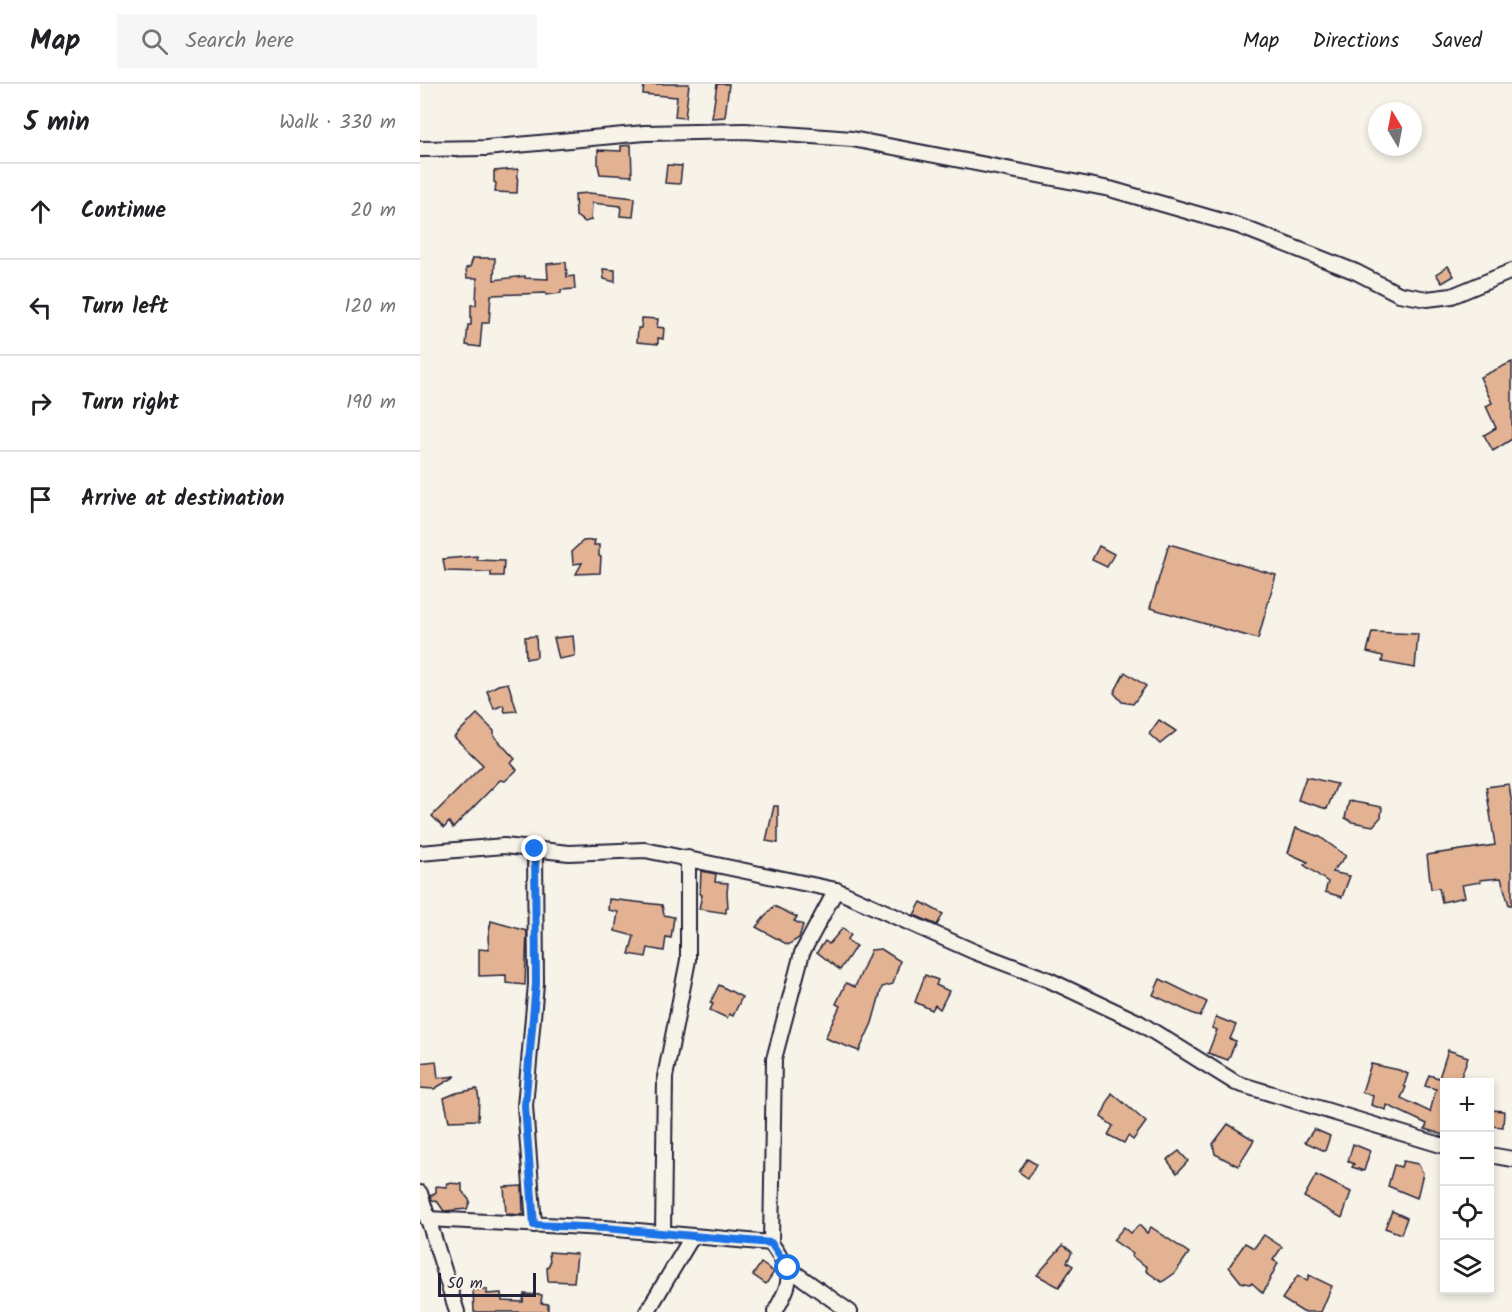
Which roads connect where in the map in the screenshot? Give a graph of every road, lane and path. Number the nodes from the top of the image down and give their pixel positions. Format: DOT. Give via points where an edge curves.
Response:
graph roads {
  1 [pos="420,149"];
  2 [pos="1512,271"];
  3 [pos="535,849"];
  4 [pos="420,853"];
  5 [pos="688,858"];
  6 [pos="836,890"];
  7 [pos="1440,1145"];
  8 [pos="1494,1156"];
  9 [pos="1512,1159"];
  10 [pos="420,1193"];
  11 [pos="428,1219"];
  12 [pos="534,1225"];
  13 [pos="663,1233"];
  14 [pos="692,1237"];
  15 [pos="771,1243"];
  16 [pos="788,1268"];
  17 [pos="457,1312"];
  18 [pos="647,1312"];
  19 [pos="775,1312"];
  20 [pos="850,1312"];
  1 -- 2 [label="street" via="745,130 852,139 1110,189 1239,226 1356,272 1399,294 1427,299 1452,296"];
  3 -- 4 [label="street" via="504,846"];
  3 -- 5 [label="street" via="569,853 645,850"];
  3 -- 12 [label="street" via="536,984 525,1106"];
  5 -- 6 [label="street"];
  5 -- 13 [label="street" via="688,960 664,1077"];
  6 -- 7 [label="street" via="1138,1022 1236,1083"];
  6 -- 15 [label="street" via="801,953 774,1059"];
  8 -- 9 [label="street"];
  10 -- 11 [label="street"];
  11 -- 12 [label="street"];
  11 -- 17 [label="street"];
  12 -- 13 [label="street"];
  13 -- 14 [label="street"];
  14 -- 15 [label="street"];
  14 -- 18 [label="street"];
  15 -- 16 [label="street"];
  16 -- 19 [label="street" via="788,1287"];
  16 -- 20 [label="street"];
}
